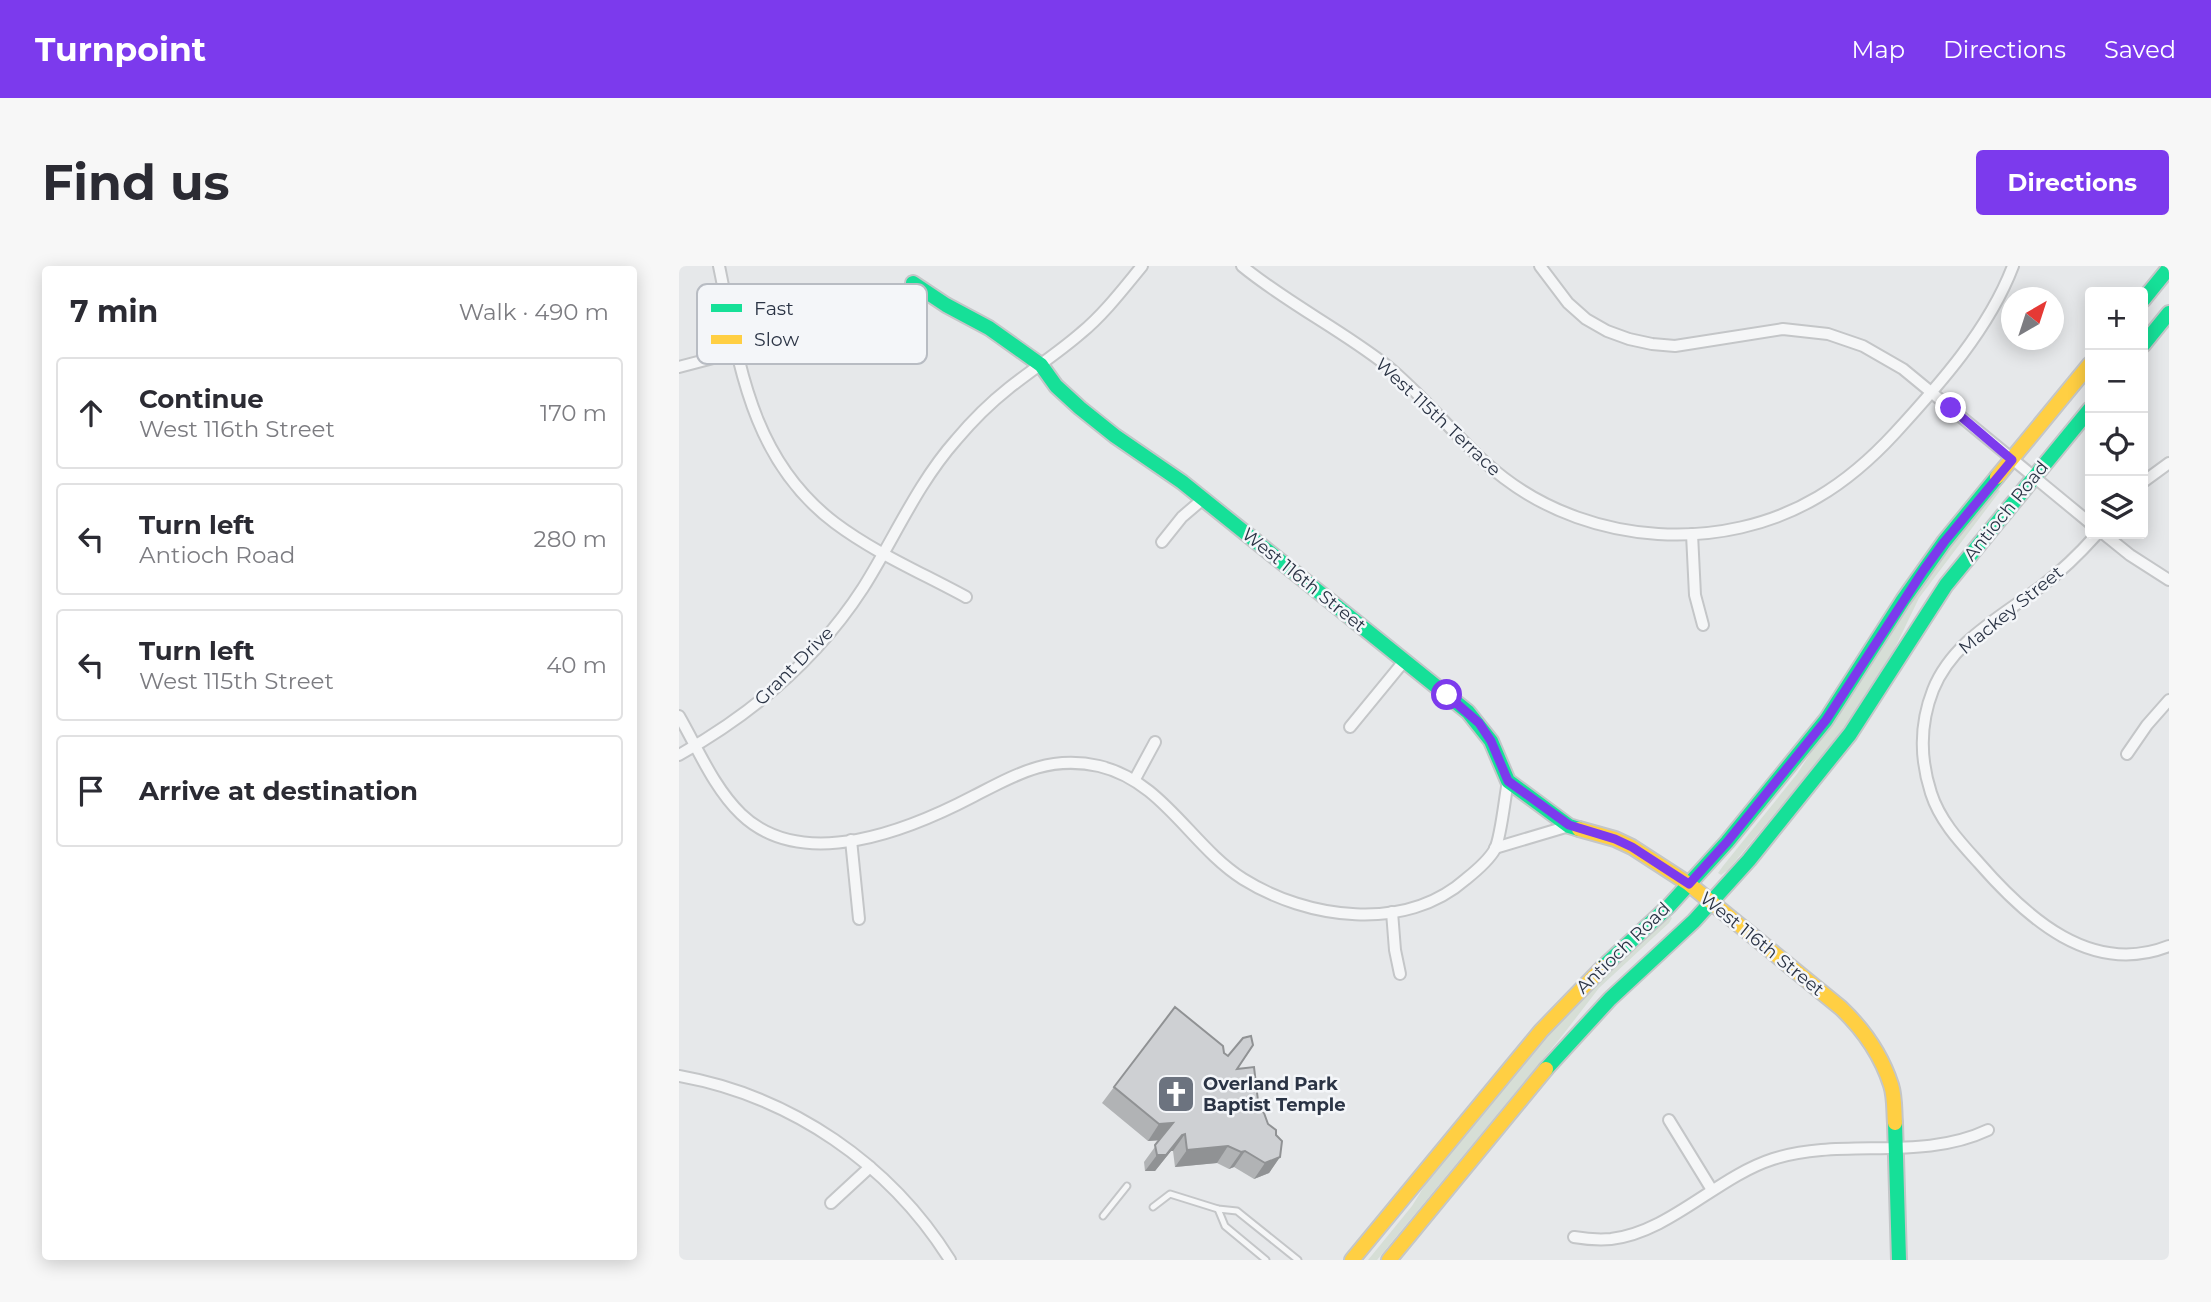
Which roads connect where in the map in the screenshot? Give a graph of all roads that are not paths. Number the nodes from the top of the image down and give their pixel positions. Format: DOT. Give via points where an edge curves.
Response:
graph roads {
  1 [pos="719,266"];
  2 [pos="1142,266"];
  3 [pos="1242,266"];
  4 [pos="1540,266"];
  5 [pos="2013,266"];
  6 [pos="2169,268"];
  7 [pos="723,284"];
  8 [pos="927,292"];
  9 [pos="2148,294"];
  10 [pos="2169,313"];
  11 [pos="2148,339"];
  12 [pos="697,362"];
  13 [pos="739,364"];
  14 [pos="1041,365"];
  15 [pos="679,367"];
  16 [pos="2085,370"];
  17 [pos="1930,391"];
  18 [pos="2087,413"];
  19 [pos="2012,460"];
  20 [pos="2169,463"];
  21 [pos="2034,478"];
  22 [pos="2148,478"];
  23 [pos="1203,499"];
  24 [pos="2085,519"];
  25 [pos="1692,534"];
  26 [pos="2092,539"];
  27 [pos="2110,539"];
  28 [pos="1162,542"];
  29 [pos="884,553"];
  30 [pos="2169,580"];
  31 [pos="966,597"];
  32 [pos="1703,625"];
  33 [pos="1405,660"];
  34 [pos="2169,701"];
  35 [pos="679,716"];
  36 [pos="1350,727"];
  37 [pos="1155,742"];
  38 [pos="696,746"];
  39 [pos="2127,754"];
  40 [pos="679,755"];
  41 [pos="1135,779"];
  42 [pos="1508,781"];
  43 [pos="1569,825"];
  44 [pos="851,840"];
  45 [pos="1495,848"];
  46 [pos="1689,884"];
  47 [pos="1712,902"];
  48 [pos="1392,912"];
  49 [pos="859,919"];
  50 [pos="2169,946"];
  51 [pos="1400,974"];
  52 [pos="679,1076"];
  53 [pos="1669,1120"];
  54 [pos="1988,1130"];
  55 [pos="1897,1147"];
  56 [pos="870,1167"];
  57 [pos="1127,1186"];
  58 [pos="1712,1190"];
  59 [pos="831,1203"];
  60 [pos="1153,1207"];
  61 [pos="1218,1209"];
  62 [pos="1103,1216"];
  63 [pos="1574,1237"];
  64 [pos="950,1260"];
  65 [pos="1266,1260"];
  66 [pos="1299,1260"];
  67 [pos="1352,1260"];
  68 [pos="1389,1260"];
  69 [pos="1899,1260"];
  1 -- 7 [label="street"];
  2 -- 14 [label="street, Grant Drive" via="1084,331"];
  3 -- 25 [label="street, West 115th Terrace" via="1385,364 1478,456 1533,497 1606,526 1664,536"];
  4 -- 17 [label="street" via="1586,319 1629,339 1675,345 1783,330 1828,334 1877,352"];
  5 -- 17 [label="street, West 115th Terrace" via="1986,322"];
  6 -- 9 [label="main road"];
  8 -- 14 [label="main road" via="989,327"];
  10 -- 11 [label="main road"];
  12 -- 15 [label="street"];
  13 -- 29 [label="street" via="752,411 783,470 834,522"];
  14 -- 23 [label="main road, West 116th Street" via="1080,408"];
  14 -- 29 [label="street, Grant Drive" via="1008,388 955,440 932,470"];
  16 -- 19 [label="main road, Antioch Road"];
  17 -- 19 [label="street"];
  17 -- 25 [label="street, West 115th Terrace" via="1875,454 1816,498 1750,525"];
  18 -- 21 [label="main road, Antioch Road"];
  19 -- 21 [label="street"];
  19 -- 46 [label="main road, Antioch Road" via="1930,562 1826,720"];
  20 -- 22 [label="street"];
  21 -- 24 [label="street"];
  21 -- 47 [label="main road, Antioch Road" via="1946,585 1832,758"];
  23 -- 28 [label="street"];
  23 -- 33 [label="main road, West 116th Street"];
  25 -- 32 [label="street" via="1695,595"];
  26 -- 50 [label="street, Mackey Street" via="2067,565 1960,649 1938,679 1925,716 1923,754 1931,794 1951,831 1993,879 2047,927 2070,942 2118,954"];
  27 -- 30 [label="street"];
  29 -- 31 [label="street"];
  29 -- 38 [label="street, Grant Drive" via="817,649 755,705"];
  33 -- 36 [label="street"];
  33 -- 42 [label="main road, West 116th Street" via="1479,723"];
  34 -- 39 [label="street"];
  35 -- 38 [label="street"];
  37 -- 41 [label="street"];
  38 -- 40 [label="street, Grant Drive"];
  38 -- 44 [label="street" via="721,791 759,828 800,842"];
  41 -- 44 [label="street" via="1101,767 1049,764 1020,773 916,824"];
  41 -- 48 [label="street" via="1224,865 1268,893 1329,912"];
  42 -- 43 [label="main road, West 116th Street"];
  42 -- 45 [label="street"];
  43 -- 45 [label="street"];
  43 -- 46 [label="main road, West 116th Street" via="1624,843"];
  44 -- 49 [label="street"];
  45 -- 48 [label="street" via="1477,870 1443,896"];
  46 -- 47 [label="main road, West 116th Street"];
  46 -- 67 [label="main road, Antioch Road" via="1541,1031"];
  47 -- 55 [label="main road, West 116th Street" via="1859,1025 1892,1087"];
  47 -- 68 [label="main road, Antioch Road" via="1573,1037"];
  48 -- 51 [label="street"];
  52 -- 56 [label="street" via="767,1102 822,1130"];
  53 -- 58 [label="street"];
  54 -- 55 [label="street" via="1932,1147"];
  55 -- 58 [label="street" via="1798,1153 1746,1170"];
  55 -- 69 [label="main road, West 116th Street"];
  56 -- 59 [label="street"];
  56 -- 64 [label="street" via="915,1210"];
  57 -- 62 [label="lane"];
  58 -- 63 [label="street" via="1665,1219 1627,1235"];
  60 -- 61 [label="lane" via="1170,1194"];
  61 -- 65 [label="lane" via="1225,1226"];
  61 -- 66 [label="lane" via="1237,1212"];
}
